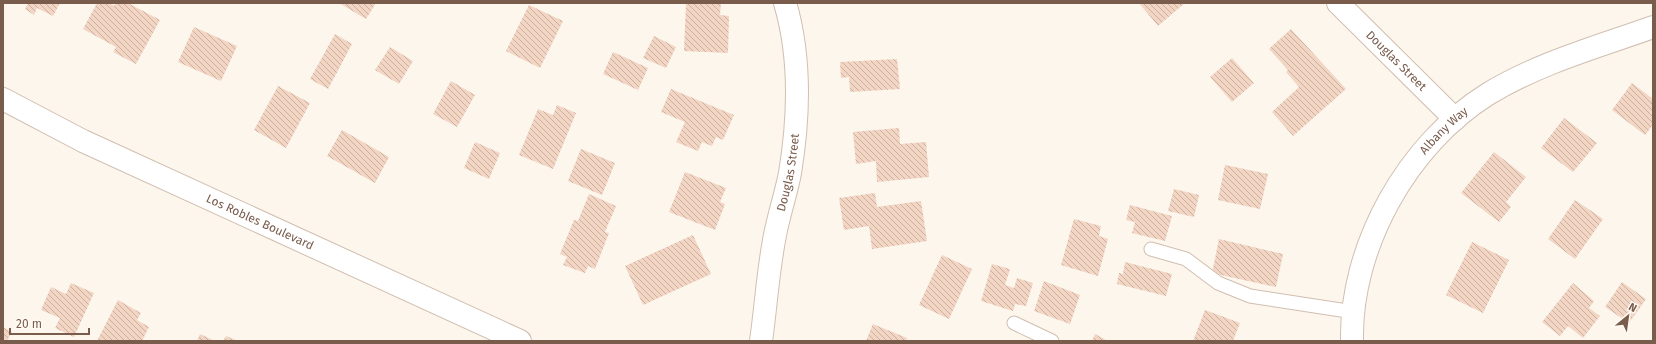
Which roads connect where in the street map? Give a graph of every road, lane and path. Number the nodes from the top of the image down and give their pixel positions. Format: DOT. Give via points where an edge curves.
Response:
graph roads {
  1 [pos="785,3"];
  2 [pos="1338,3"];
  3 [pos="1653,27"];
  4 [pos="3,99"];
  5 [pos="1455,119"];
  6 [pos="1151,249"];
  7 [pos="1354,312"];
  8 [pos="1014,323"];
  9 [pos="520,341"];
  10 [pos="761,341"];
  11 [pos="1052,341"];
  12 [pos="1352,341"];
  1 -- 10 [label="street, Douglas Street" via="794,48 797,90 795,132 790,174 775,236"];
  2 -- 5 [label="street, Douglas Street"];
  3 -- 5 [label="street, Albany Way" via="1543,66 1487,95"];
  4 -- 9 [label="street, Los Robles Boulevard" via="83,141"];
  5 -- 7 [label="street, Albany Way" via="1418,157 1394,192 1375,228 1357,288"];
  6 -- 7 [label="lane" via="1186,259 1218,283 1250,296"];
  7 -- 12 [label="street, Albany Way"];
  8 -- 11 [label="lane"];
}
